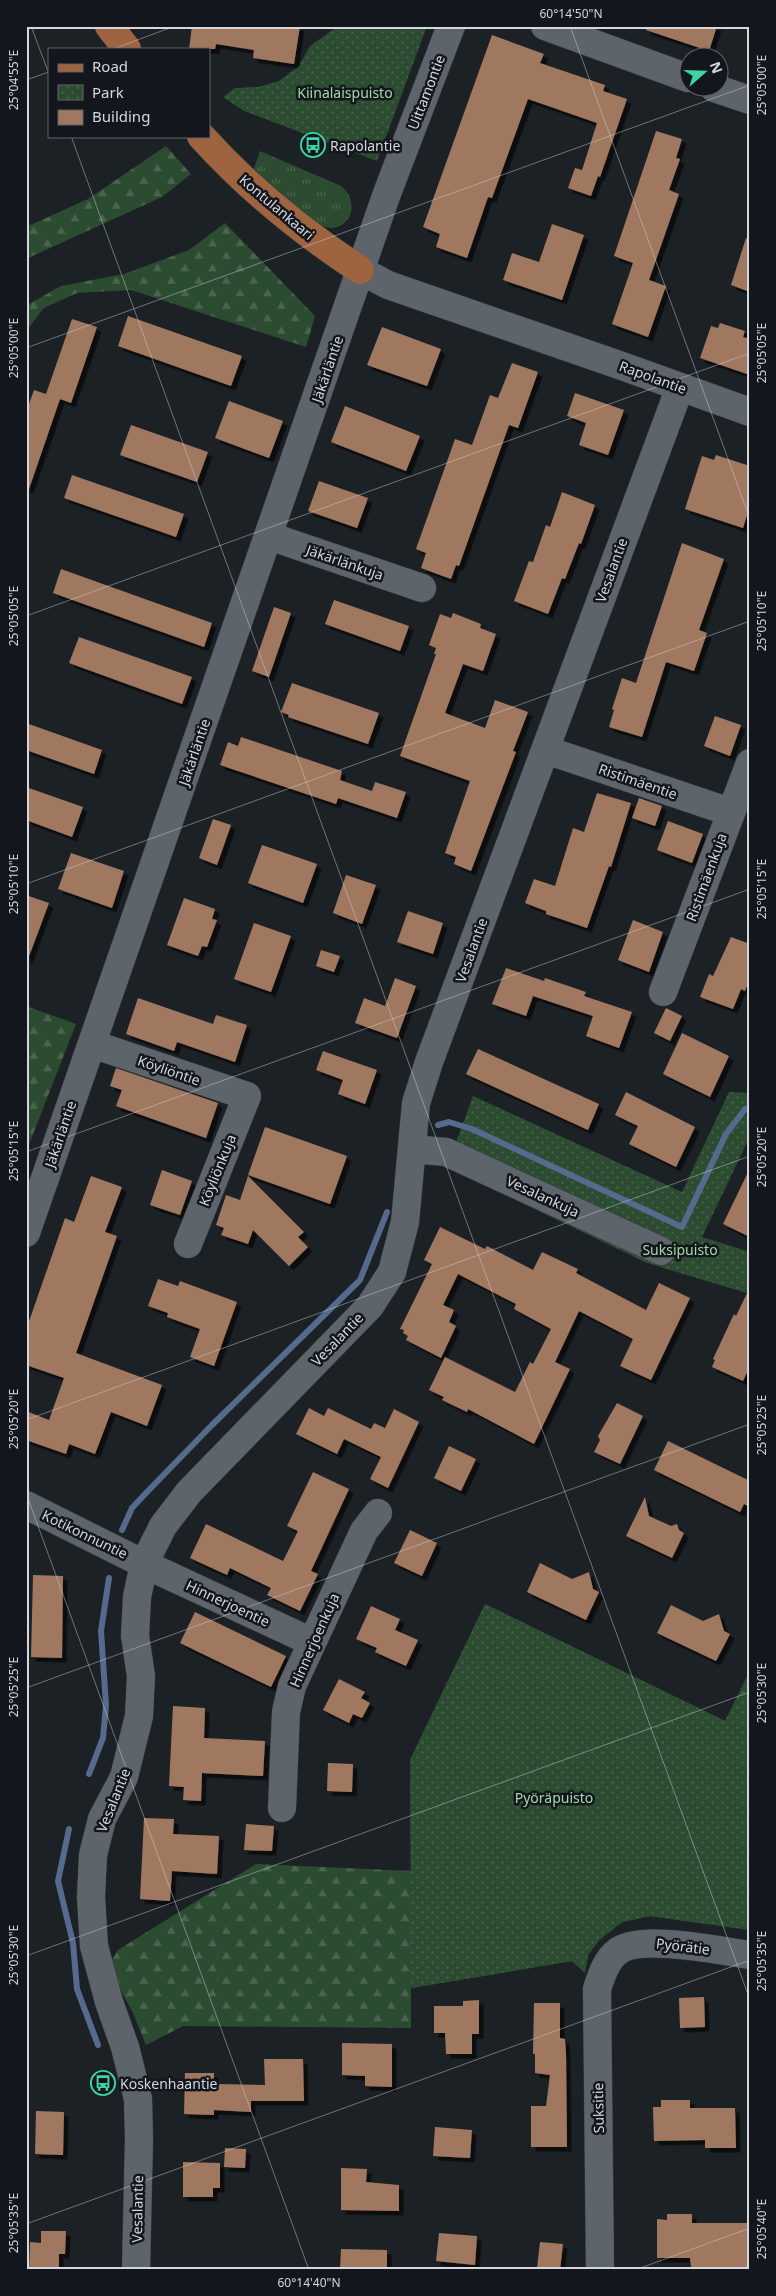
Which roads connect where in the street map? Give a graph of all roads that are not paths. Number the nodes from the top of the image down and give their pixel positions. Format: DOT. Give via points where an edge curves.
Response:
graph roads {
  1 [pos="109,26"];
  2 [pos="451,26"];
  3 [pos="545,26"];
  4 [pos="126,48"];
  5 [pos="678,74"];
  6 [pos="728,93"];
  7 [pos="750,100"];
  8 [pos="203,138"];
  9 [pos="360,270"];
  10 [pos="680,387"];
  11 [pos="750,412"];
  12 [pos="269,536"];
  13 [pos="422,588"];
  14 [pos="546,750"];
  15 [pos="750,763"];
  16 [pos="730,812"];
  17 [pos="663,992"];
  18 [pos="92,1044"];
  19 [pos="246,1096"];
  20 [pos="423,1150"];
  21 [pos="26,1233"];
  22 [pos="188,1244"];
  23 [pos="661,1251"];
  24 [pos="26,1505"];
  25 [pos="378,1513"];
  26 [pos="144,1564"];
  27 [pos="312,1642"];
  28 [pos="282,1808"];
  29 [pos="617,1952"];
  30 [pos="750,1955"];
  31 [pos="136,2270"];
  32 [pos="600,2270"];
  1 -- 4 [label="main road"];
  2 -- 9 [label="street, Uittamontie"];
  3 -- 5 [label="street"];
  6 -- 7 [label="street"];
  8 -- 9 [label="main road, Kontulankaari" via="256,192"];
  9 -- 10 [label="street, Rapolantie" via="388,286"];
  9 -- 12 [label="street, Jäkärläntie"];
  10 -- 11 [label="street, Rapolantie"];
  10 -- 14 [label="street, Vesalantie"];
  12 -- 13 [label="street, Jäkärlänkuja"];
  12 -- 18 [label="street, Jäkärläntie"];
  14 -- 16 [label="street, Ristimäentie"];
  14 -- 26 [label="street, Vesalantie" via="416,1103 405,1222 392,1272 370,1306 189,1492 163,1526"];
  15 -- 16 [label="street, Ristimäenkuja"];
  16 -- 17 [label="street, Ristimäenkuja"];
  18 -- 19 [label="street, Köyliöntie"];
  18 -- 21 [label="street, Jäkärläntie"];
  19 -- 22 [label="street, Köyliönkuja"];
  20 -- 23 [label="street, Vesalankuja" via="446,1152"];
  24 -- 26 [label="street, Kotikonnuntie"];
  25 -- 27 [label="street, Hinnerjoenkuja" via="364,1531"];
  26 -- 27 [label="street, Hinnerjoentie"];
  26 -- 31 [label="street, Vesalantie" via="137,1597 135,1636 140,1676 139,1716 124,1777 102,1819 90,1897 94,1946 138,2099"];
  27 -- 28 [label="street, Hinnerjoenkuja" via="288,1698"];
  29 -- 30 [label="street, Pyörätie" via="651,1942"];
  29 -- 32 [label="street, Suksitie" via="604,1970 597,1989"];
}
